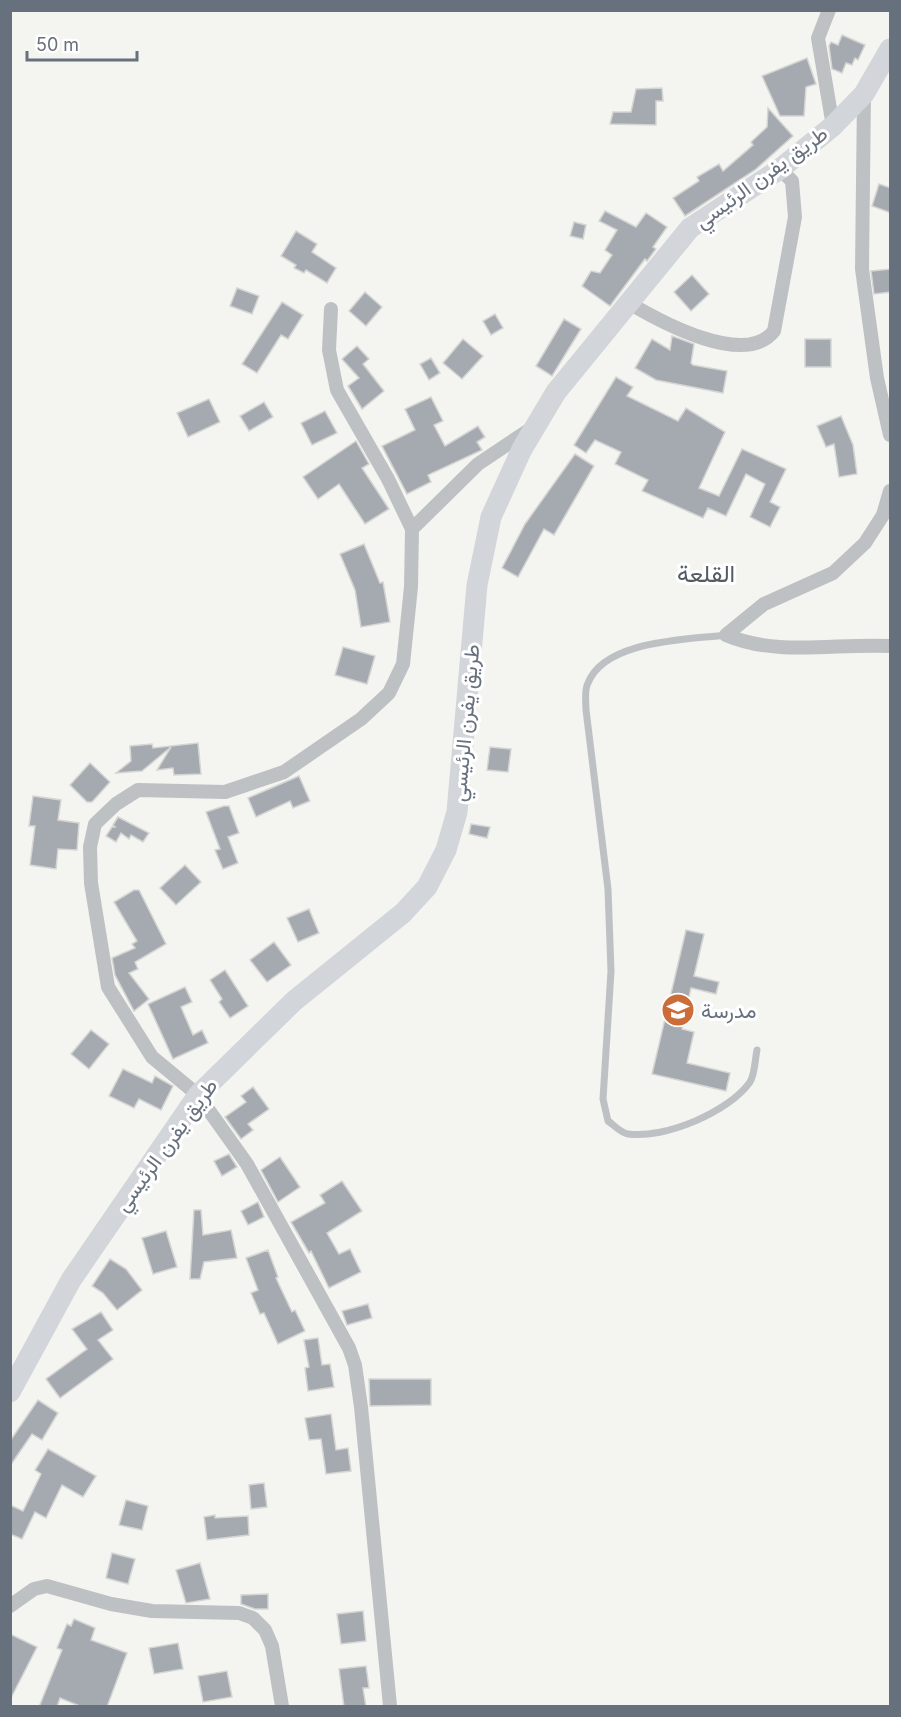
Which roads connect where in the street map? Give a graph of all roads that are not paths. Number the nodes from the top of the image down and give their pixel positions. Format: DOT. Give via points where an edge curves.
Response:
graph roads {
  1 [pos="828,10"];
  2 [pos="891,49"];
  3 [pos="864,94"];
  4 [pos="833,126"];
  5 [pos="780,169"];
  6 [pos="629,303"];
  7 [pos="331,309"];
  8 [pos="536,426"];
  9 [pos="891,435"];
  10 [pos="891,491"];
  11 [pos="412,529"];
  12 [pos="726,635"];
  13 [pos="891,646"];
  14 [pos="757,1050"];
  15 [pos="198,1095"];
  16 [pos="10,1392"];
  17 [pos="10,1606"];
  18 [pos="282,1707"];
  19 [pos="390,1707"];
  1 -- 4 [label="street" via="818,38"];
  2 -- 3 [label="main road, طريق يفرن الرئيسي"];
  3 -- 4 [label="main road, طريق يفرن الرئيسي"];
  3 -- 9 [label="street" via="862,269 877,378"];
  4 -- 5 [label="main road, طريق يفرن الرئيسي"];
  5 -- 6 [label="main road, طريق يفرن الرئيسي" via="690,228"];
  5 -- 6 [label="street" via="792,181 795,217 774,331 768,339 757,344 732,344 701,337 669,326"];
  6 -- 8 [label="main road, طريق يفرن الرئيسي" via="556,392"];
  7 -- 11 [label="street" via="329,350 337,390"];
  8 -- 11 [label="street" via="478,464"];
  8 -- 15 [label="main road, طريق يفرن الرئيسي" via="491,517 477,585 457,812 442,859 427,887 404,913 294,1001"];
  10 -- 12 [label="street" via="883,515 865,543 833,573 764,604"];
  11 -- 15 [label="street" via="403,664 390,693 361,719 284,772 225,792 138,789 95,824 90,847 91,883 108,987 152,1057"];
  12 -- 13 [label="street" via="748,645 770,648"];
  12 -- 14 [label="lane" via="635,647 596,668 587,684 586,710 608,889 611,971 603,1099 608,1121 626,1134 650,1133 685,1125 720,1109 751,1081"];
  15 -- 16 [label="main road, طريق يفرن الرئيسي" via="71,1281"];
  15 -- 19 [label="street" via="247,1164 349,1348 354,1365"];
  17 -- 18 [label="street" via="34,1589 47,1586 152,1611 239,1613 253,1618 265,1630 272,1646"];
}
